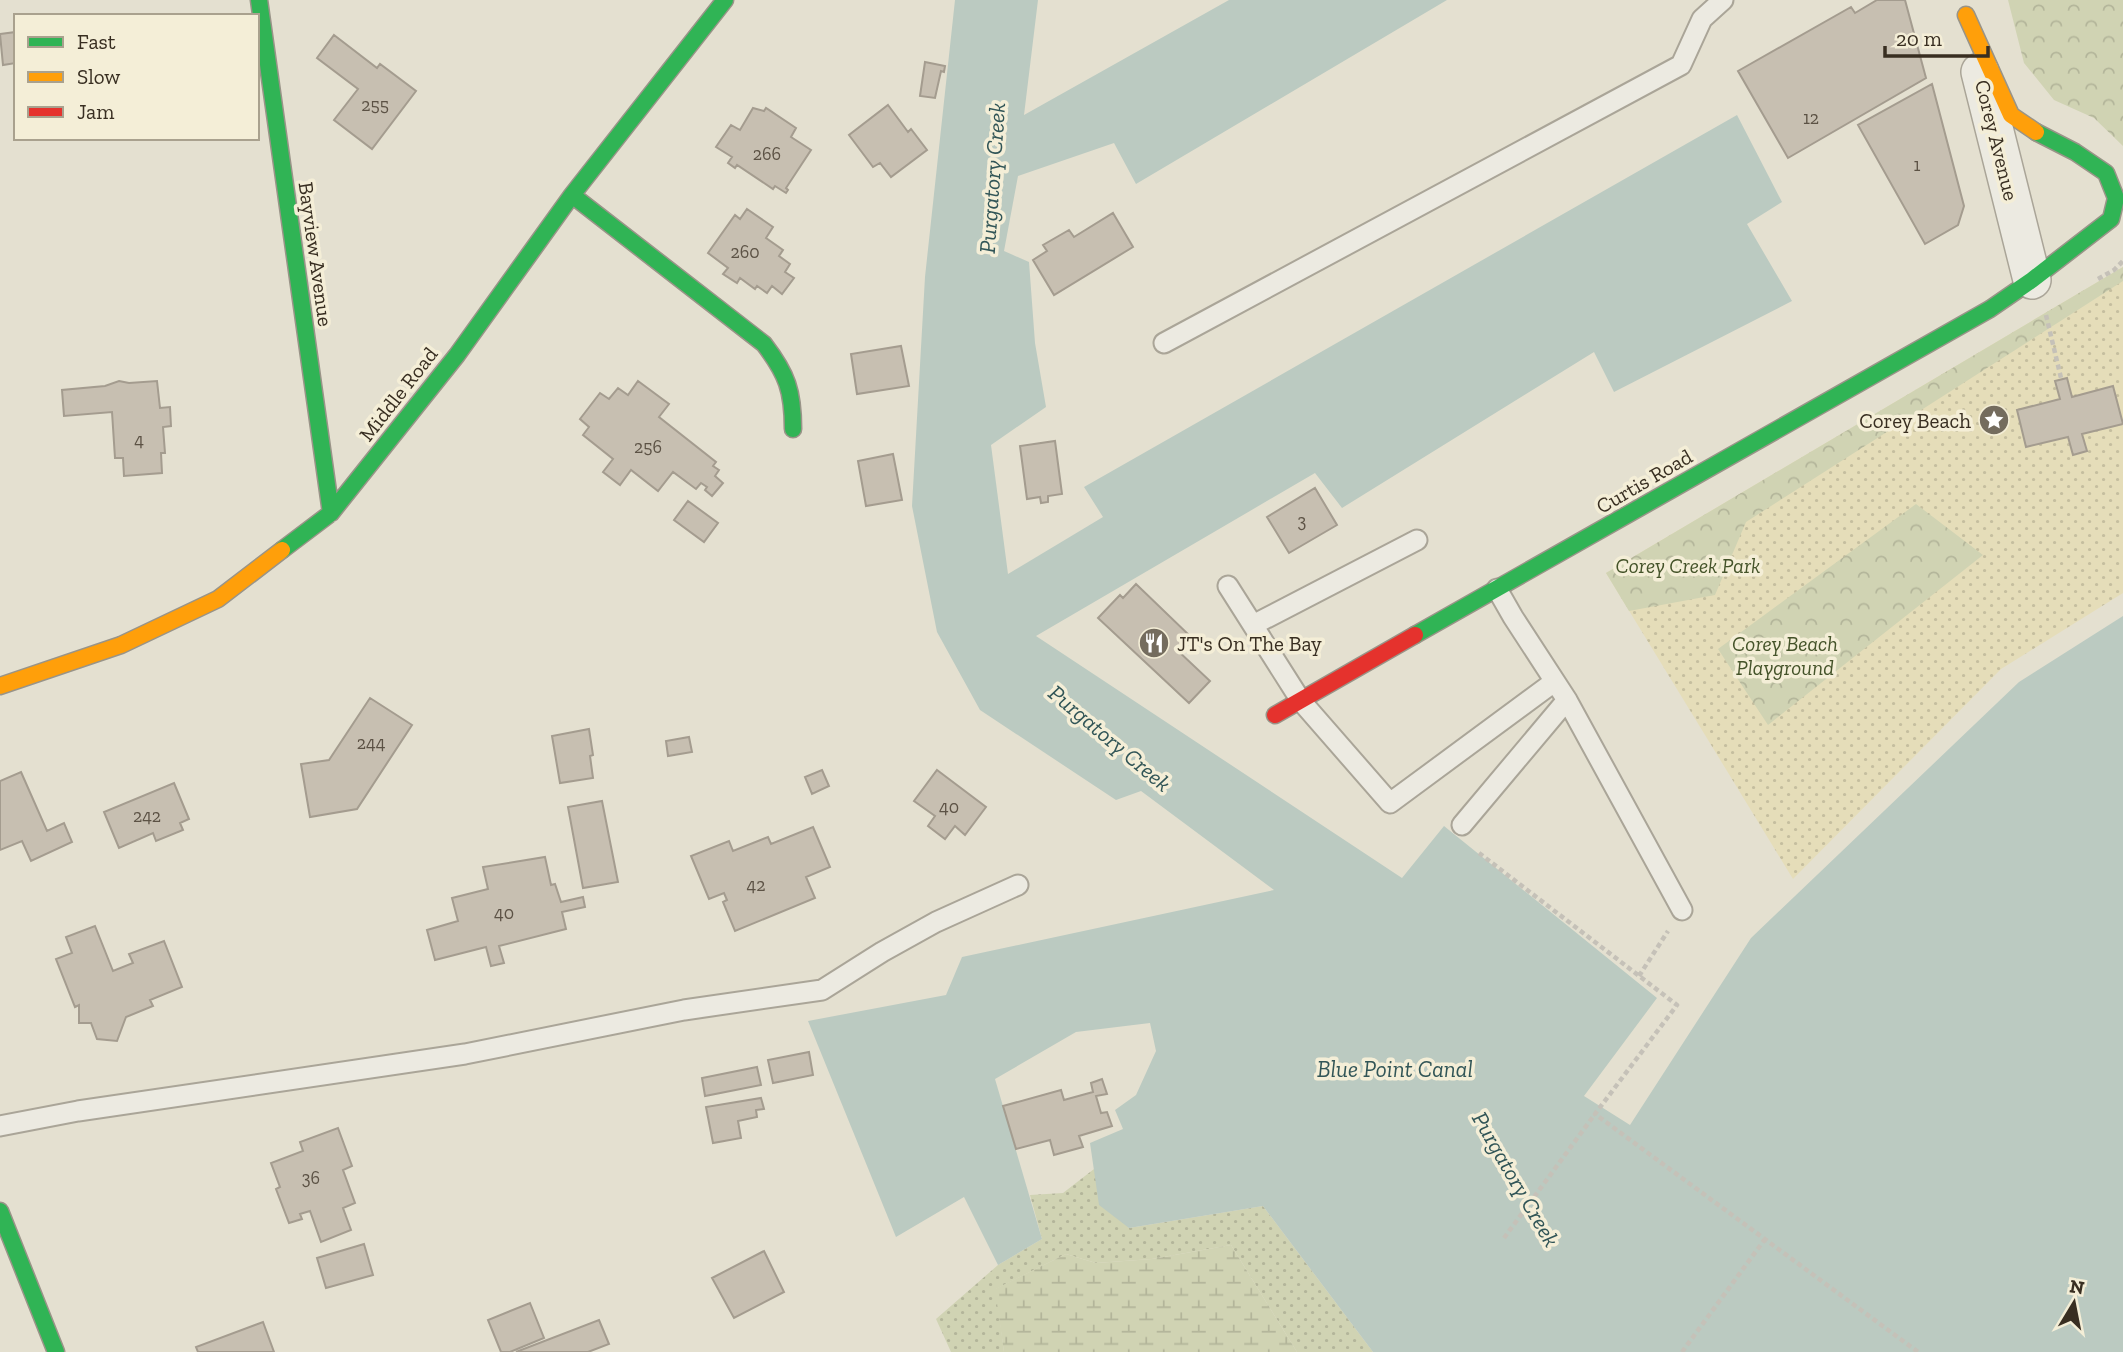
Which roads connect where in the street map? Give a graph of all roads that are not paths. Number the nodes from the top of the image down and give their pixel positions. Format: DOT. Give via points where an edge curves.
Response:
graph roads {
  1 [pos="259,0"];
  2 [pos="725,0"];
  3 [pos="1723,0"];
  4 [pos="1964,7"];
  5 [pos="572,195"];
  6 [pos="2038,295"];
  7 [pos="1164,343"];
  8 [pos="793,429"];
  9 [pos="331,513"];
  10 [pos="1417,540"];
  11 [pos="1228,586"];
  12 [pos="1497,589"];
  13 [pos="1253,625"];
  14 [pos="1554,682"];
  15 [pos="0,687"];
  16 [pos="1567,700"];
  17 [pos="1301,701"];
  18 [pos="1275,715"];
  19 [pos="1462,825"];
  20 [pos="1018,884"];
  21 [pos="1682,910"];
  22 [pos="0,1126"];
  23 [pos="0,1211"];
  24 [pos="56,1352"];
  1 -- 9 [label="street, Bayview Avenue"];
  2 -- 5 [label="street, Middle Road"];
  3 -- 7 [label="lane" via="1702,19 1681,65"];
  4 -- 6 [label="street, Corey Avenue"];
  4 -- 6 [label="street, Curtis Road" via="2011,115 2106,173 2116,198 2111,219"];
  5 -- 8 [label="street" via="764,344 783,368 793,393"];
  5 -- 9 [label="street, Middle Road" via="457,355"];
  6 -- 12 [label="street, Curtis Road" via="1990,309"];
  9 -- 15 [label="street, Middle Road" via="218,599 121,645"];
  10 -- 13 [label="lane"];
  11 -- 13 [label="lane"];
  12 -- 14 [label="lane"];
  12 -- 17 [label="street, Curtis Road"];
  13 -- 17 [label="lane"];
  14 -- 16 [label="lane"];
  14 -- 17 [label="lane" via="1390,803"];
  16 -- 19 [label="lane"];
  16 -- 21 [label="lane"];
  17 -- 18 [label="street, Curtis Road"];
  20 -- 22 [label="lane" via="936,922 822,990 684,1010 465,1054"];
  23 -- 24 [label="street"];
}
